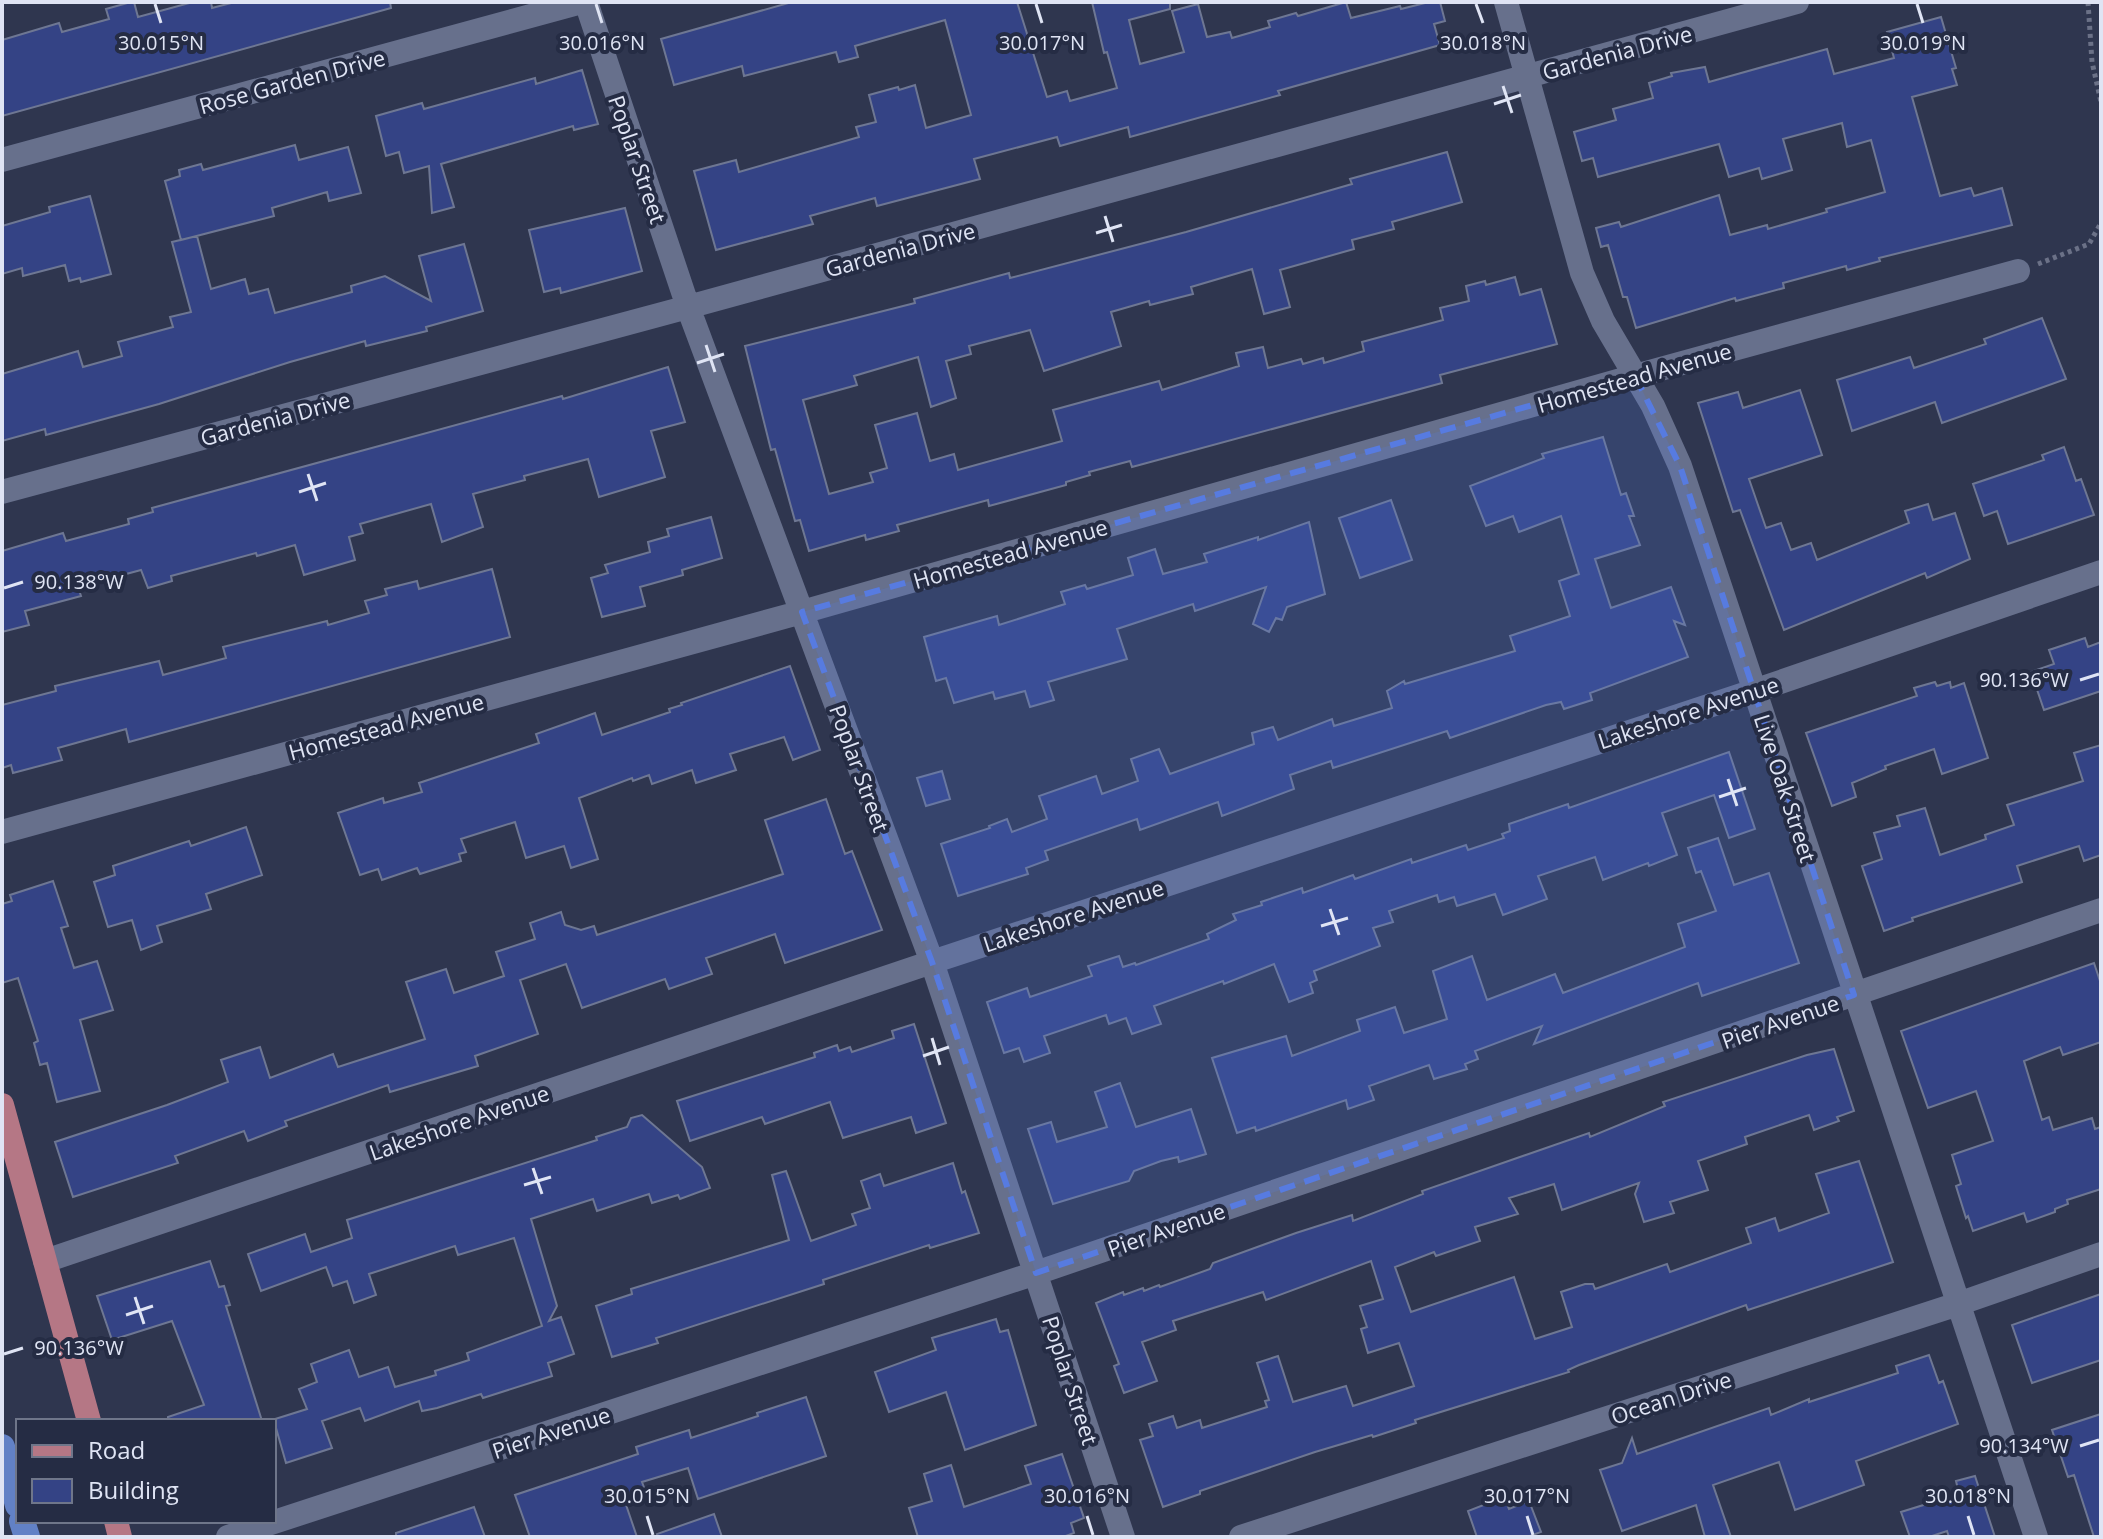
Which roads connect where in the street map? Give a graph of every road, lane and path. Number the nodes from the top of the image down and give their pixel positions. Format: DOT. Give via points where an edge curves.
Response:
graph roads {
  1 [pos="584,2"];
  2 [pos="1506,2"];
  3 [pos="1797,2"];
  4 [pos="2088,2"];
  5 [pos="1526,77"];
  6 [pos="2101,102"];
  7 [pos="2,160"];
  8 [pos="2101,223"];
  9 [pos="2018,271"];
  10 [pos="688,307"];
  11 [pos="1635,376"];
  12 [pos="2,492"];
  13 [pos="2101,572"];
  14 [pos="802,612"];
  15 [pos="1754,691"];
  16 [pos="2,832"];
  17 [pos="2101,910"];
  18 [pos="932,962"];
  19 [pos="1854,995"];
  20 [pos="2,1105"];
  21 [pos="2101,1254"];
  22 [pos="45,1261"];
  23 [pos="1036,1273"];
  24 [pos="1958,1304"];
  25 [pos="88,1419"];
  26 [pos="276,1521"];
  27 [pos="271,1523"];
  28 [pos="228,1537"];
  29 [pos="1123,1537"];
  30 [pos="1241,1537"];
  31 [pos="2036,1537"];
  1 -- 7 [label="street, Rose Garden Drive"];
  1 -- 10 [label="street, Poplar Street"];
  2 -- 5 [label="street, Live Oak Street"];
  3 -- 5 [label="street, Gardenia Drive"];
  4 -- 6 [label="path"];
  5 -- 10 [label="street, Gardenia Drive"];
  5 -- 11 [label="street, Live Oak Street" via="1582,273"];
  8 -- 9 [label="path" via="2089,244"];
  9 -- 11 [label="street, Homestead Avenue"];
  10 -- 12 [label="street, Gardenia Drive"];
  10 -- 14 [label="street, Poplar Street"];
  11 -- 14 [label="street, Homestead Avenue"];
  11 -- 15 [label="street, Live Oak Street" via="1680,466"];
  13 -- 15 [label="street, Lakeshore Avenue"];
  14 -- 16 [label="street, Homestead Avenue"];
  14 -- 18 [label="street, Poplar Street"];
  15 -- 18 [label="street, Lakeshore Avenue"];
  15 -- 19 [label="street, Live Oak Street"];
  17 -- 19 [label="street, Pier Avenue"];
  18 -- 22 [label="street, Lakeshore Avenue"];
  18 -- 23 [label="street, Poplar Street"];
  19 -- 23 [label="street, Pier Avenue"];
  19 -- 24 [label="street, Live Oak Street"];
  20 -- 22 [label="main road"];
  21 -- 24 [label="street, Ocean Drive"];
  22 -- 25 [label="main road"];
  23 -- 26 [label="street, Pier Avenue"];
  23 -- 29 [label="street, Poplar Street"];
  24 -- 30 [label="street, Ocean Drive"];
  24 -- 31 [label="street, Live Oak Street"];
  27 -- 28 [label="street, Pier Avenue"];
}
